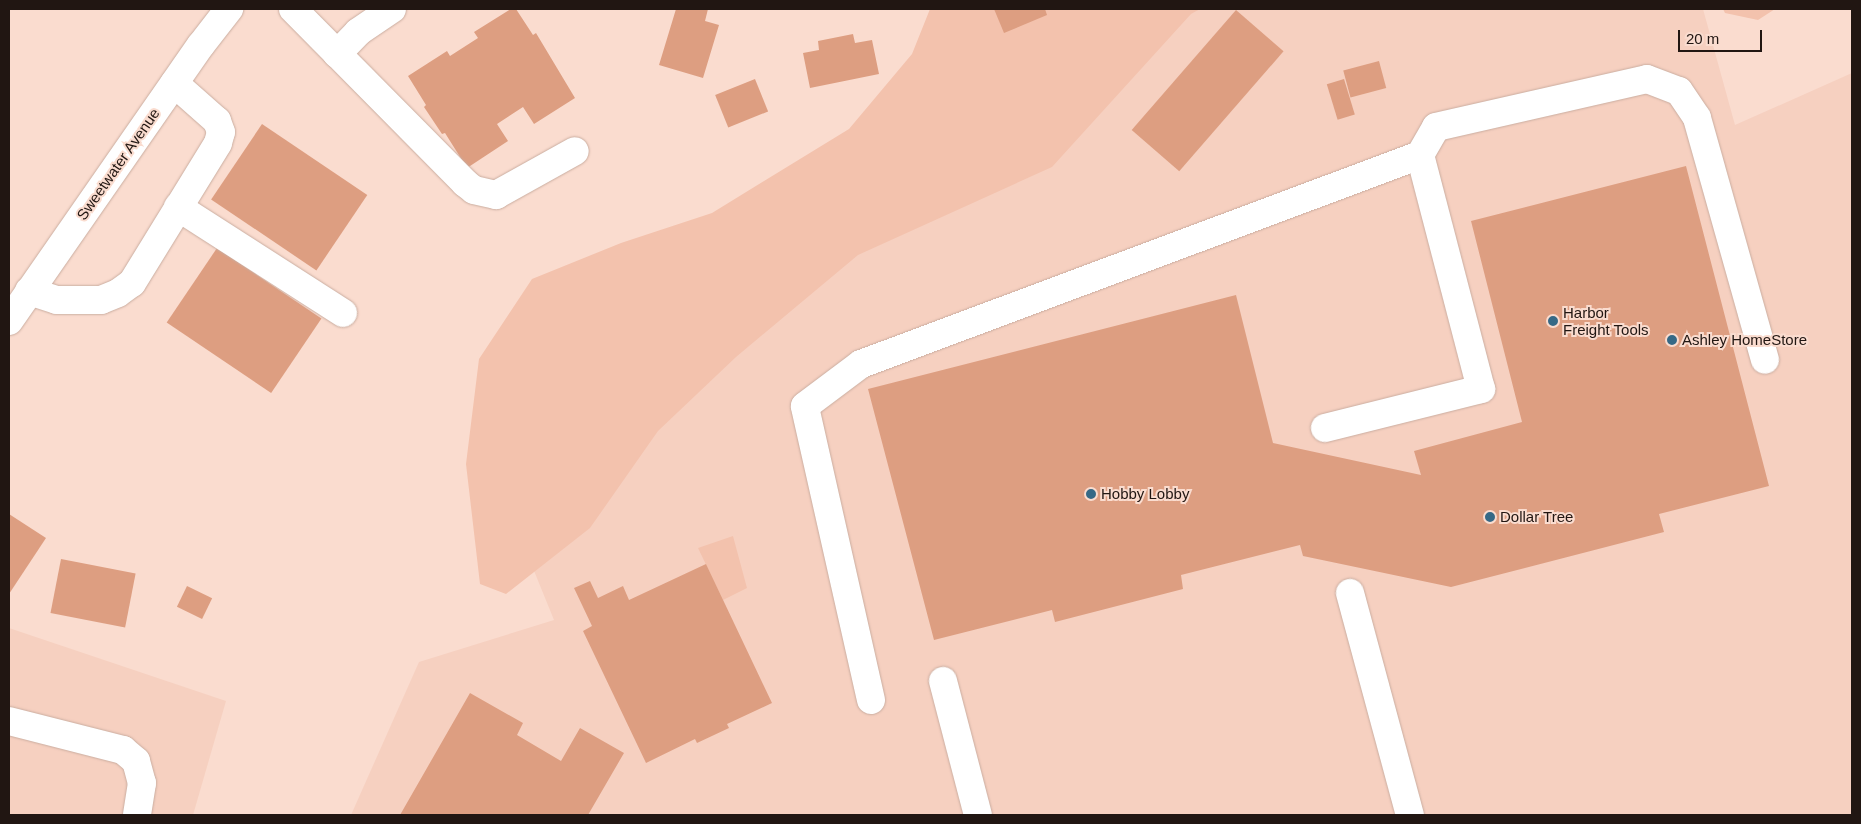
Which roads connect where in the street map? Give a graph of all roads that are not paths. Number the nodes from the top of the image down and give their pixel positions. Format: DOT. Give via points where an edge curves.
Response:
graph roads {
  1 [pos="229,9"];
  2 [pos="293,9"];
  3 [pos="392,9"];
  4 [pos="337,54"];
  5 [pos="174,83"];
  6 [pos="576,151"];
  7 [pos="1420,154"];
  8 [pos="178,207"];
  9 [pos="30,291"];
  10 [pos="343,313"];
  11 [pos="9,321"];
  12 [pos="1765,360"];
  13 [pos="1325,428"];
  14 [pos="1350,593"];
  15 [pos="943,681"];
  16 [pos="871,700"];
  17 [pos="9,721"];
  18 [pos="137,815"];
  19 [pos="978,815"];
  20 [pos="1410,815"];
  1 -- 5 [label="street, Sweetwater Avenue"];
  2 -- 4 [label="street"];
  3 -- 4 [label="street" via="358,32"];
  4 -- 6 [label="street" via="474,190 496,195"];
  5 -- 8 [label="street" via="217,121 221,132 218,143"];
  5 -- 9 [label="street, Sweetwater Avenue"];
  7 -- 12 [label="street" via="1436,127 1647,79 1678,91 1697,118"];
  7 -- 13 [label="street" via="1481,389"];
  7 -- 16 [label="street" via="860,364 805,406"];
  8 -- 9 [label="street" via="132,283 118,293 101,300 57,300"];
  8 -- 10 [label="street"];
  9 -- 11 [label="street, Sweetwater Avenue"];
  14 -- 20 [label="street"];
  15 -- 19 [label="street"];
  17 -- 18 [label="street" via="123,750 136,761 142,783"];
}
